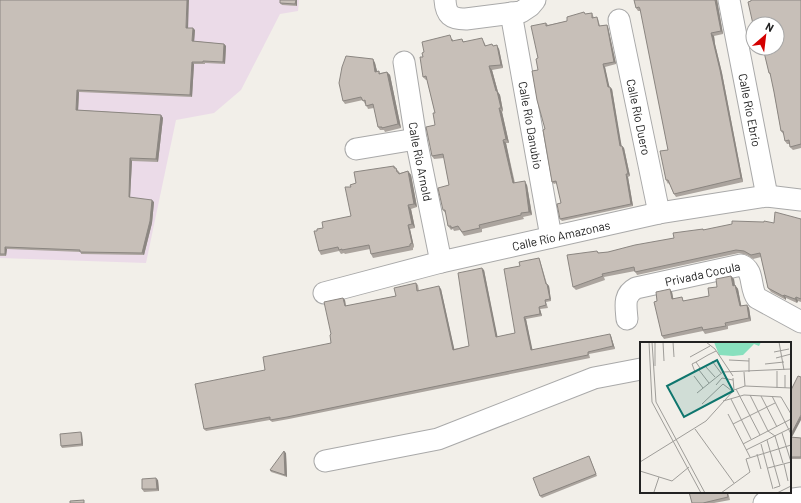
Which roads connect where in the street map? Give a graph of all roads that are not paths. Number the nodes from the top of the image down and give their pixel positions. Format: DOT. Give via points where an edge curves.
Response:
graph roads {
  1 [pos="445,0"];
  2 [pos="535,0"];
  3 [pos="729,0"];
  4 [pos="511,13"];
  5 [pos="619,20"];
  6 [pos="404,62"];
  7 [pos="416,139"];
  8 [pos="356,149"];
  9 [pos="767,196"];
  10 [pos="801,200"];
  11 [pos="658,213"];
  12 [pos="551,237"];
  13 [pos="441,262"];
  14 [pos="324,293"];
  15 [pos="627,319"];
  16 [pos="801,322"];
  17 [pos="640,369"];
  18 [pos="325,461"];
  19 [pos="801,498"];
  20 [pos="771,499"];
  1 -- 4 [label="street" via="449,15 456,19"];
  2 -- 4 [label="street" via="521,12"];
  3 -- 9 [label="street, Calle Río Ebrio"];
  4 -- 12 [label="street, Calle Río Danubio"];
  5 -- 11 [label="street, Calle Río Duero"];
  6 -- 7 [label="street, Calle Río Arnold"];
  7 -- 8 [label="street"];
  7 -- 13 [label="street, Calle Río Arnold"];
  9 -- 10 [label="street, Calle Río Amazonas"];
  9 -- 11 [label="street, Calle Río Amazonas"];
  11 -- 12 [label="street, Calle Río Amazonas"];
  12 -- 13 [label="street, Calle Río Amazonas"];
  13 -- 14 [label="street, Calle Río Amazonas"];
  15 -- 16 [label="street, Privada Cocula" via="626,299 636,288 741,266 749,271 754,295 757,298"];
  17 -- 18 [label="street" via="594,378 438,439"];
  19 -- 20 [label="street"];
}
